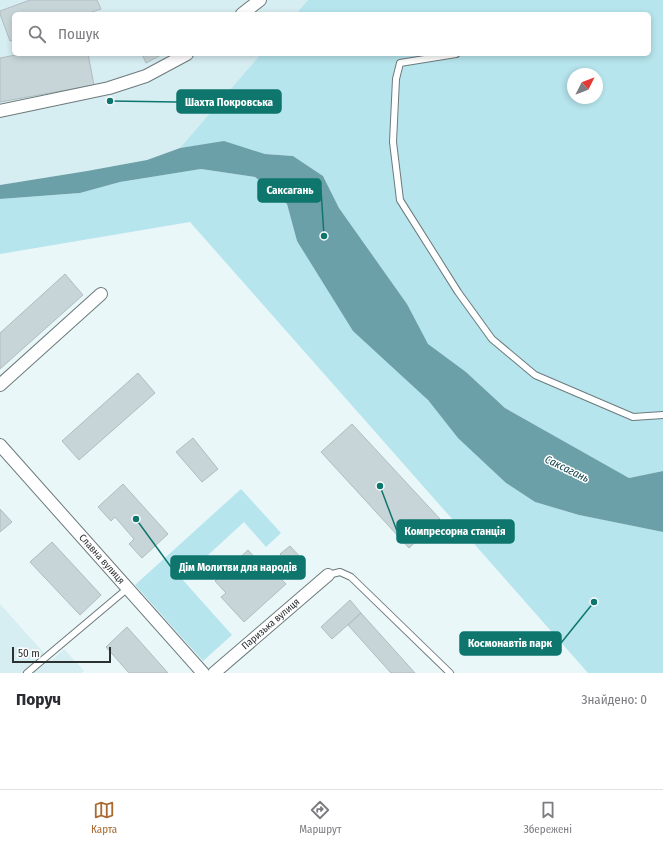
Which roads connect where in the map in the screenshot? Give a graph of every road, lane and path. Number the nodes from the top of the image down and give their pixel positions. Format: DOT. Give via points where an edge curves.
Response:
graph roads {
  1 [pos="260,0"];
  2 [pos="245,12"];
  3 [pos="183,56"];
  4 [pos="444,56"];
  5 [pos="0,111"];
  6 [pos="101,294"];
  7 [pos="0,385"];
  8 [pos="663,415"];
  9 [pos="0,445"];
  10 [pos="328,575"];
  11 [pos="128,588"];
  12 [pos="27,673"];
  13 [pos="203,673"];
  14 [pos="214,673"];
  15 [pos="450,673"];
  1 -- 2 [label="street"];
  3 -- 5 [label="street" via="146,76 109,88"];
  4 -- 8 [label="lane" via="400,63 396,79 393,142 400,200 458,292 492,339 535,375 633,417"];
  6 -- 7 [label="street"];
  9 -- 11 [label="street, Славна вулиця"];
  10 -- 14 [label="street, Паризька вулиця"];
  10 -- 15 [label="lane" via="340,572 351,577"];
  11 -- 12 [label="lane"];
  11 -- 13 [label="street, Славна вулиця"];
}
